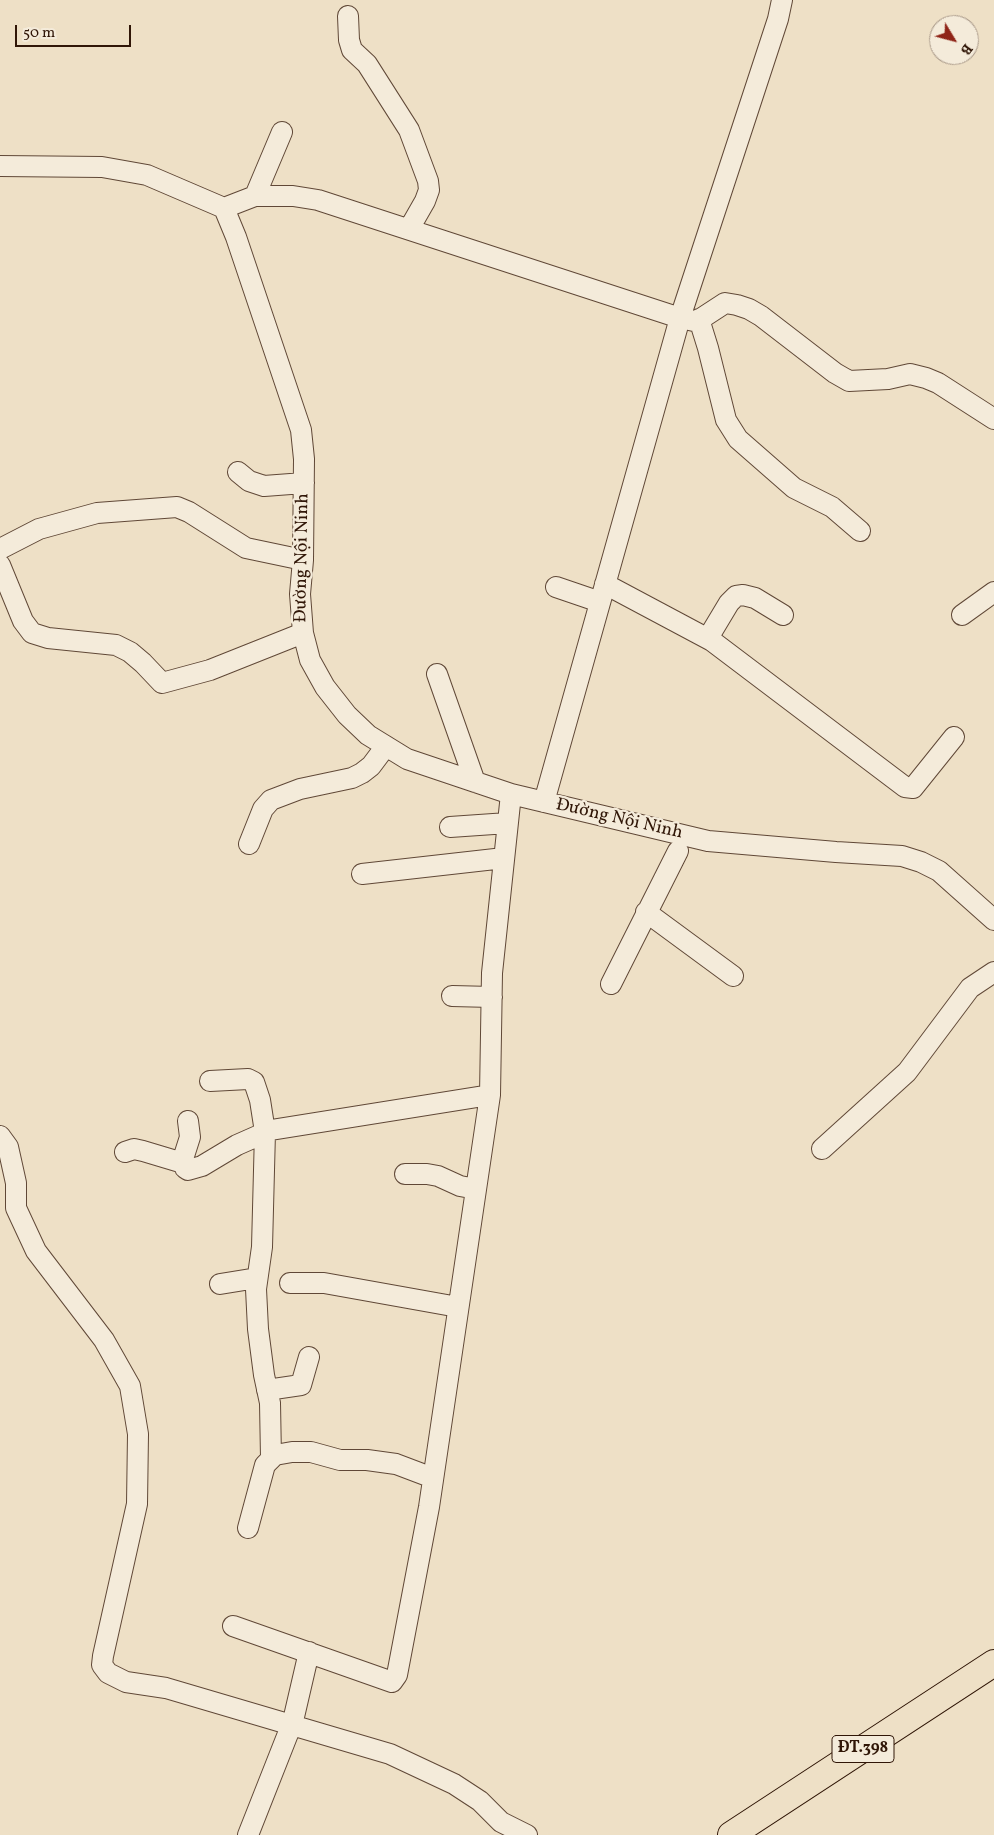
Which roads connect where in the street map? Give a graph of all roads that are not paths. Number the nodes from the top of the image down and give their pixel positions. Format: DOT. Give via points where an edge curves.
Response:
graph roads {
  1 [pos="782,0"];
  2 [pos="348,16"];
  3 [pos="282,132"];
  4 [pos="0,166"];
  5 [pos="255,196"];
  6 [pos="224,208"];
  7 [pos="409,229"];
  8 [pos="690,318"];
  9 [pos="994,419"];
  10 [pos="238,472"];
  11 [pos="304,483"];
  12 [pos="860,531"];
  13 [pos="0,549"];
  14 [pos="303,560"];
  15 [pos="0,565"];
  16 [pos="556,587"];
  17 [pos="994,592"];
  18 [pos="603,593"];
  19 [pos="784,615"];
  20 [pos="962,615"];
  21 [pos="302,633"];
  22 [pos="708,638"];
  23 [pos="437,674"];
  24 [pos="954,737"];
  25 [pos="386,746"];
  26 [pos="475,782"];
  27 [pos="511,794"];
  28 [pos="544,802"];
  29 [pos="508,823"];
  30 [pos="450,826"];
  31 [pos="249,844"];
  32 [pos="681,844"];
  33 [pos="504,858"];
  34 [pos="362,874"];
  35 [pos="646,912"];
  36 [pos="994,920"];
  37 [pos="994,972"];
  38 [pos="733,976"];
  39 [pos="611,984"];
  40 [pos="452,996"];
  41 [pos="492,997"];
  42 [pos="210,1081"];
  43 [pos="490,1095"];
  44 [pos="188,1121"];
  45 [pos="265,1132"];
  46 [pos="0,1136"];
  47 [pos="822,1149"];
  48 [pos="125,1152"];
  49 [pos="183,1163"];
  50 [pos="405,1174"];
  51 [pos="476,1189"];
  52 [pos="257,1278"];
  53 [pos="290,1283"];
  54 [pos="220,1284"];
  55 [pos="458,1307"];
  56 [pos="310,1357"];
  57 [pos="267,1390"];
  58 [pos="271,1458"];
  59 [pos="433,1478"];
  60 [pos="248,1528"];
  61 [pos="233,1626"];
  62 [pos="309,1652"];
  63 [pos="994,1663"];
  64 [pos="292,1725"];
  65 [pos="248,1835"];
  66 [pos="528,1835"];
  67 [pos="731,1835"];
  1 -- 8 [label="street"];
  2 -- 7 [label="street" via="348,40 352,50 367,64 409,130 428,181 425,201"];
  3 -- 5 [label="street"];
  4 -- 6 [label="street" via="102,167 147,175"];
  5 -- 6 [label="street"];
  5 -- 7 [label="street" via="318,200"];
  6 -- 11 [label="street, Đường Nội Ninh" via="301,430"];
  7 -- 8 [label="street"];
  8 -- 9 [label="street" via="724,303 749,309 849,381 910,374 926,378"];
  8 -- 12 [label="street" via="708,348 726,420 738,439 794,488 832,507"];
  8 -- 18 [label="street"];
  10 -- 11 [label="street" via="249,481 264,486"];
  11 -- 14 [label="street, Đường Nội Ninh"];
  13 -- 14 [label="street" via="39,529 97,513 177,507 246,548"];
  14 -- 21 [label="street, Đường Nội Ninh" via="300,594"];
  15 -- 21 [label="street" via="23,621 32,633 48,638 116,645 144,663 162,683 210,670"];
  16 -- 18 [label="street"];
  17 -- 20 [label="street"];
  18 -- 22 [label="street"];
  18 -- 28 [label="street"];
  19 -- 22 [label="street" via="755,598 736,596"];
  21 -- 25 [label="street, Đường Nội Ninh" via="310,660 325,687 368,735"];
  22 -- 24 [label="street" via="905,787 913,788"];
  23 -- 26 [label="street"];
  25 -- 26 [label="street, Đường Nội Ninh" via="407,759"];
  25 -- 31 [label="street" via="371,766 357,775 270,800"];
  26 -- 27 [label="street, Đường Nội Ninh"];
  27 -- 28 [label="street, Đường Nội Ninh"];
  27 -- 29 [label="street"];
  28 -- 32 [label="street, Đường Nội Ninh"];
  29 -- 30 [label="street"];
  29 -- 33 [label="street"];
  32 -- 35 [label="street"];
  32 -- 36 [label="street, Đường Nội Ninh" via="708,841 902,856 939,871"];
  33 -- 34 [label="street"];
  33 -- 41 [label="street"];
  35 -- 38 [label="street"];
  35 -- 39 [label="street"];
  37 -- 47 [label="street" via="970,988 907,1072"];
  40 -- 41 [label="street"];
  41 -- 43 [label="street"];
  42 -- 45 [label="street" via="248,1079 254,1082"];
  43 -- 45 [label="street"];
  43 -- 51 [label="street"];
  44 -- 49 [label="street" via="190,1137"];
  45 -- 49 [label="street" via="237,1144 202,1166 188,1170"];
  45 -- 52 [label="street" via="262,1247"];
  46 -- 64 [label="street" via="8,1148 16,1183 16,1208 36,1252 104,1340 130,1386 138,1434 137,1504 102,1665 108,1673 126,1682 166,1688"];
  48 -- 49 [label="street" via="134,1149"];
  50 -- 51 [label="street" via="433,1175"];
  51 -- 55 [label="street"];
  52 -- 54 [label="street"];
  52 -- 57 [label="street" via="258,1329"];
  53 -- 55 [label="street" via="324,1283"];
  55 -- 59 [label="street"];
  56 -- 57 [label="street" via="301,1386"];
  57 -- 58 [label="street"];
  58 -- 59 [label="street" via="275,1454 311,1452 340,1460 396,1464"];
  58 -- 60 [label="street" via="263,1470"];
  59 -- 62 [label="street" via="395,1679 392,1682"];
  61 -- 62 [label="street"];
  62 -- 64 [label="street"];
  63 -- 67 [label="main road, ĐT.398"];
  64 -- 65 [label="street"];
  64 -- 66 [label="street" via="390,1754 454,1784 480,1801 501,1822"];
}
